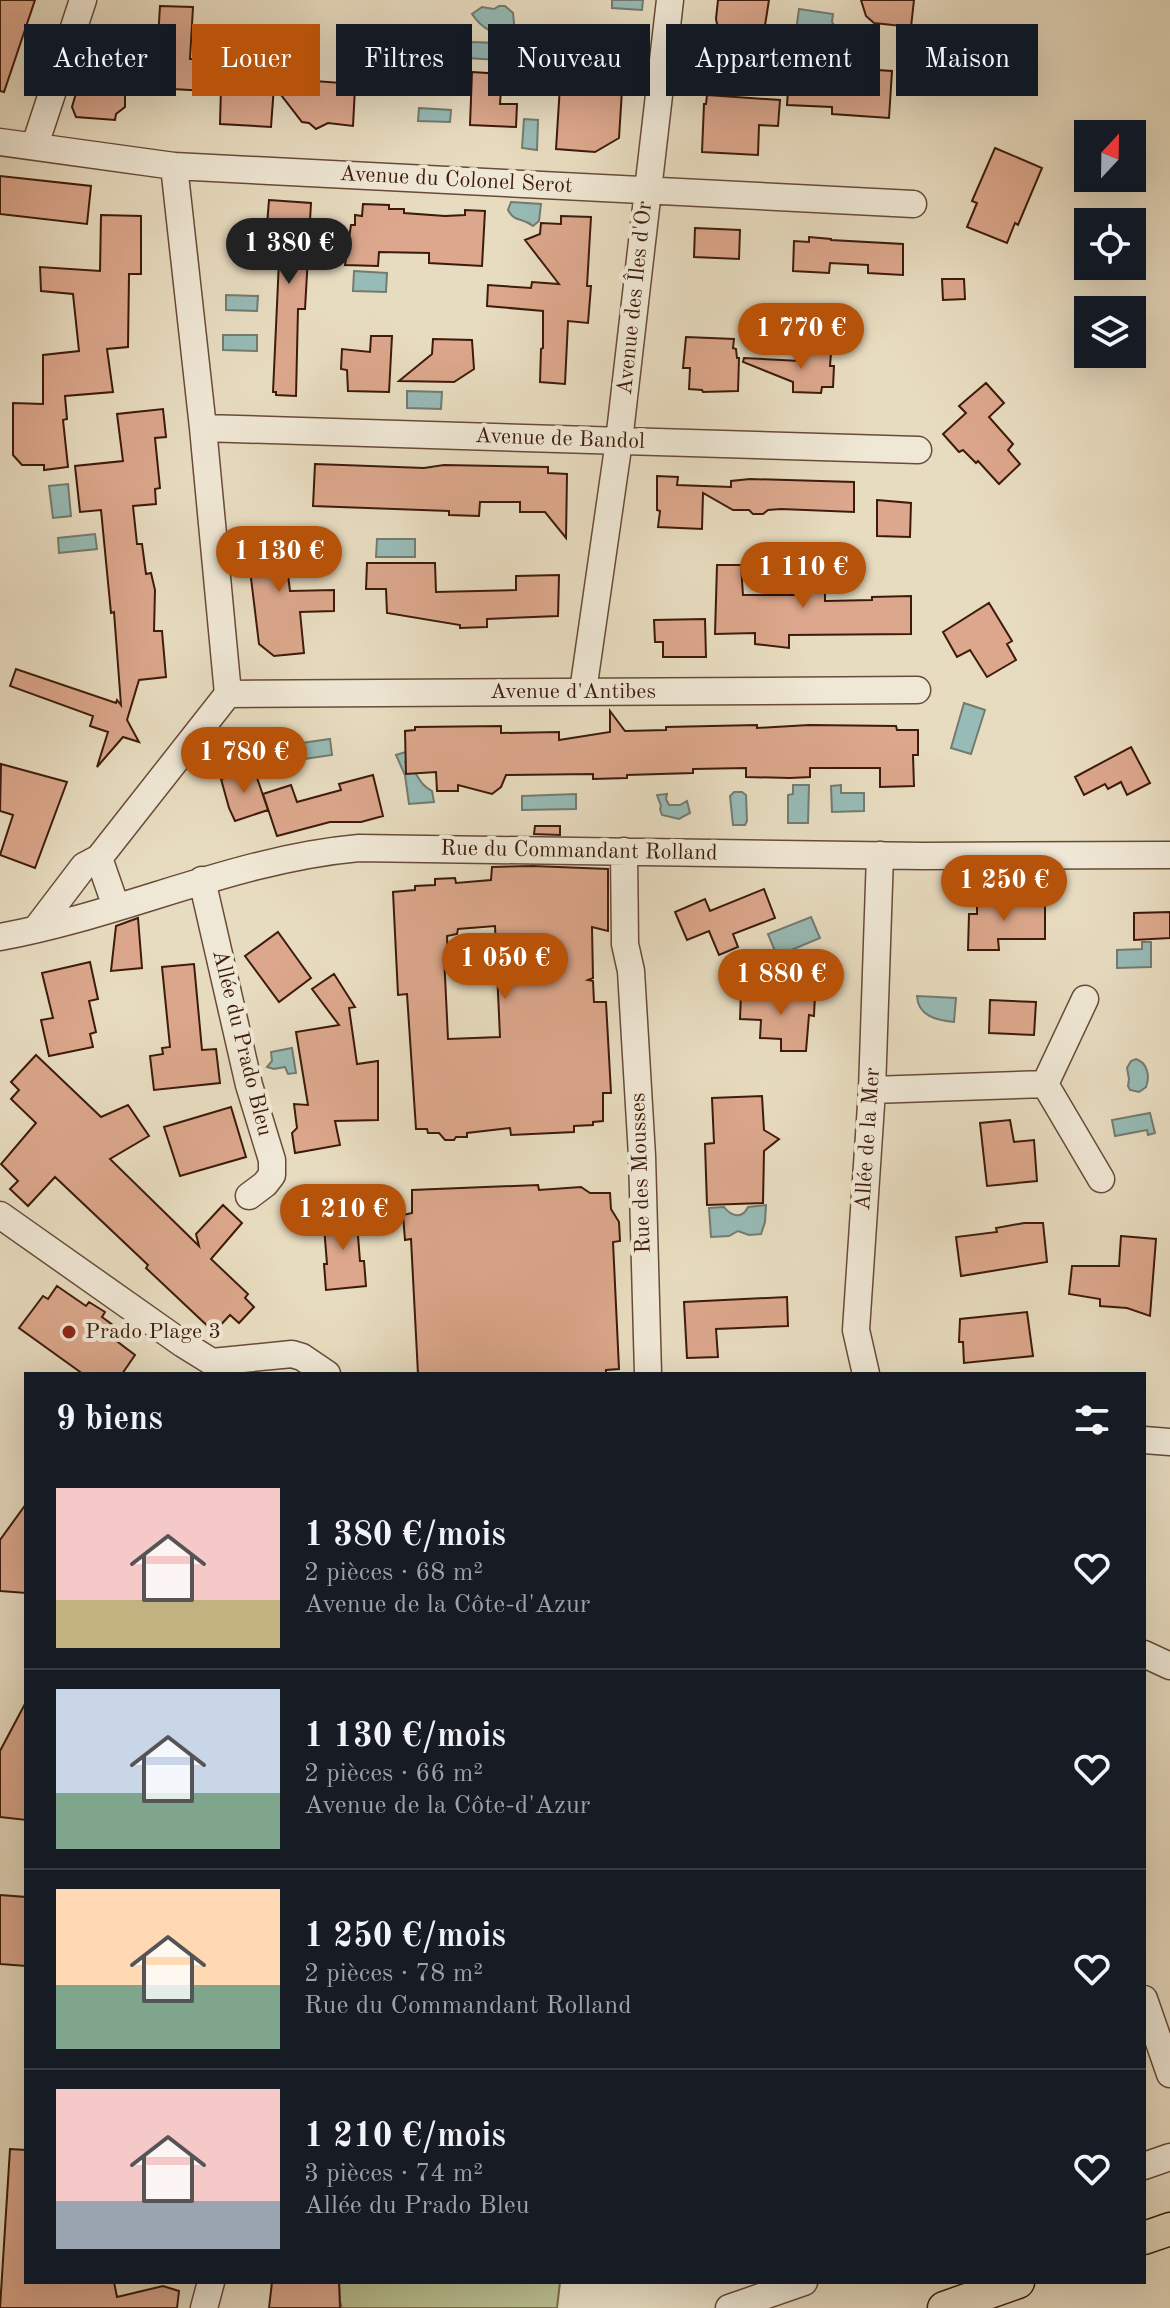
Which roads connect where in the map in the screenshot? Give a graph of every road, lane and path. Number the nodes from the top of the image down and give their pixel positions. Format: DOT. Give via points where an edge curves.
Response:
graph roads {
  1 [pos="83,0"];
  2 [pos="670,0"];
  3 [pos="0,142"];
  4 [pos="35,145"];
  5 [pos="174,166"];
  6 [pos="647,190"];
  7 [pos="913,204"];
  8 [pos="203,428"];
  9 [pos="619,441"];
  10 [pos="918,450"];
  11 [pos="917,690"];
  12 [pos="583,691"];
  13 [pos="228,694"];
  14 [pos="104,852"];
  15 [pos="631,852"];
  16 [pos="880,855"];
  17 [pos="1170,855"];
  18 [pos="202,880"];
  19 [pos="116,907"];
  20 [pos="36,929"];
  21 [pos="1,942"];
  22 [pos="1085,999"];
  23 [pos="1045,1084"];
  24 [pos="872,1090"];
  25 [pos="1101,1179"];
  26 [pos="249,1196"];
  27 [pos="0,1215"];
  28 [pos="324,1372"];
  29 [pos="648,1372"];
  30 [pos="866,1372"];
  31 [pos="1146,1440"];
  32 [pos="1170,1442"];
  33 [pos="1146,1655"];
  34 [pos="1170,1666"];
  35 [pos="1146,2005"];
  36 [pos="1170,2074"];
  37 [pos="1170,2157"];
  38 [pos="1146,2165"];
  39 [pos="1170,2229"];
  40 [pos="1146,2237"];
  41 [pos="210,2284"];
  42 [pos="798,2284"];
  43 [pos="1012,2284"];
  44 [pos="204,2308"];
  45 [pos="729,2308"];
  46 [pos="944,2308"];
  1 -- 4 [label="street"];
  2 -- 6 [label="street, Avenue des Îles d'Or"];
  3 -- 4 [label="street, Avenue du Colonel Serot"];
  4 -- 5 [label="street, Avenue du Colonel Serot"];
  5 -- 6 [label="street, Avenue du Colonel Serot"];
  5 -- 8 [label="street"];
  6 -- 7 [label="street, Avenue du Colonel Serot"];
  6 -- 9 [label="street, Avenue des Îles d'Or"];
  8 -- 9 [label="street, Avenue de Bandol"];
  8 -- 13 [label="street"];
  9 -- 10 [label="street, Avenue de Bandol"];
  9 -- 12 [label="street, Avenue des Îles d'Or"];
  11 -- 12 [label="street, Avenue d'Antibes"];
  12 -- 13 [label="street, Avenue d'Antibes"];
  13 -- 14 [label="street"];
  14 -- 19 [label="street"];
  14 -- 20 [label="street" via="84,866"];
  15 -- 16 [label="street, Rue du Commandant Rolland"];
  15 -- 18 [label="street, Rue du Commandant Rolland" via="359,848 276,860"];
  15 -- 29 [label="street, Rue des Mousses" via="625,944 642,1156"];
  16 -- 17 [label="street, Rue du Commandant Rolland"];
  16 -- 24 [label="street, Allée de la Mer"];
  18 -- 19 [label="street, Rue du Commandant Rolland"];
  18 -- 26 [label="street, Allée du Prado Bleu" via="249,1085 272,1160 272,1175"];
  19 -- 20 [label="street, Rue du Commandant Rolland"];
  20 -- 21 [label="street, Rue du Commandant Rolland"];
  22 -- 23 [label="street"];
  23 -- 24 [label="street"];
  23 -- 25 [label="street"];
  24 -- 30 [label="street, Allée de la Mer" via="856,1330"];
  27 -- 28 [label="street" via="212,1362 292,1354"];
  31 -- 32 [label="street"];
  33 -- 34 [label="street"];
  35 -- 36 [label="street"];
  37 -- 38 [label="street"];
  39 -- 40 [label="main road"];
  41 -- 44 [label="street"];
  42 -- 45 [label="street"];
  43 -- 46 [label="main road"];
}
